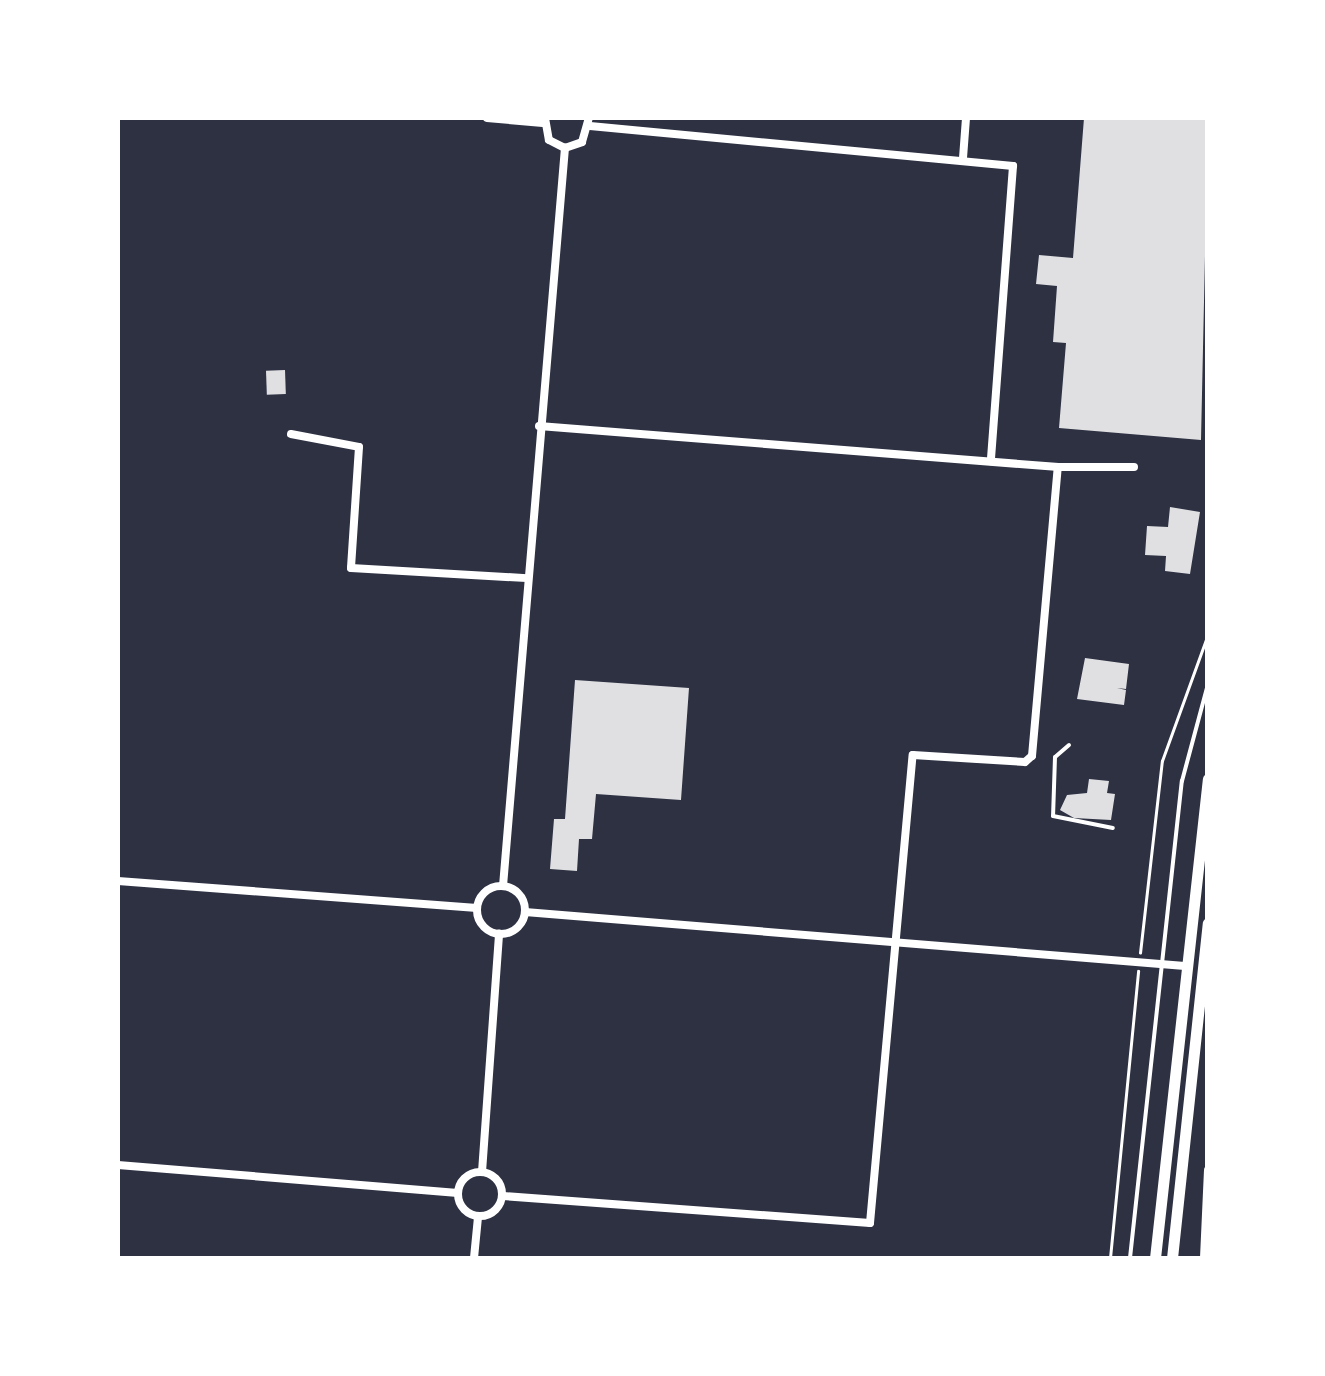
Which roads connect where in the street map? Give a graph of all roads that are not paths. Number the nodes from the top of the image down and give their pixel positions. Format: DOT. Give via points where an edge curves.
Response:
graph roads {
  1 [pos="486,118"];
  2 [pos="966,118"];
  3 [pos="544,120"];
  4 [pos="589,122"];
  5 [pos="565,148"];
  6 [pos="964,158"];
  7 [pos="538,426"];
  8 [pos="292,434"];
  9 [pos="990,461"];
  10 [pos="1058,467"];
  11 [pos="1134,467"];
  12 [pos="527,578"];
  13 [pos="1208,684"];
  14 [pos="1069,745"];
  15 [pos="1208,779"];
  16 [pos="1113,828"];
  17 [pos="118,882"];
  18 [pos="503,886"];
  19 [pos="477,908"];
  20 [pos="525,912"];
  21 [pos="1208,923"];
  22 [pos="499,934"];
  23 [pos="896,942"];
  24 [pos="1162,964"];
  25 [pos="1185,966"];
  26 [pos="118,1164"];
  27 [pos="1208,1170"];
  28 [pos="482,1172"];
  29 [pos="458,1192"];
  30 [pos="502,1196"];
  31 [pos="478,1217"];
  32 [pos="474,1258"];
  33 [pos="1130,1258"];
  34 [pos="1155,1258"];
  35 [pos="1172,1258"];
  36 [pos="1204,1258"];
  1 -- 3 [label="street"];
  2 -- 6 [label="street"];
  3 -- 5 [label="street" via="549,140"];
  4 -- 5 [label="street" via="582,142"];
  4 -- 6 [label="street"];
  5 -- 7 [label="street"];
  6 -- 9 [label="street" via="1006,162 1014,172"];
  7 -- 9 [label="street"];
  7 -- 12 [label="street"];
  8 -- 12 [label="street" via="359,447 350,568"];
  9 -- 10 [label="street"];
  10 -- 11 [label="street"];
  10 -- 23 [label="street" via="1032,756 1025,762 913,755"];
  12 -- 18 [label="street"];
  13 -- 24 [label="lane" via="1182,781"];
  14 -- 16 [label="lane" via="1055,757 1053,816"];
  15 -- 25 [label="main road"];
  17 -- 19 [label="street"];
  18 -- 19 [label="street" via="486,892"];
  18 -- 20 [label="street" via="519,894"];
  19 -- 22 [label="street" via="483,926"];
  20 -- 22 [label="street" via="517,928"];
  20 -- 23 [label="street"];
  21 -- 35 [label="main road"];
  22 -- 28 [label="street"];
  23 -- 24 [label="street"];
  23 -- 30 [label="street" via="870,1223"];
  24 -- 25 [label="street"];
  24 -- 33 [label="lane"];
  25 -- 34 [label="main road"];
  26 -- 29 [label="street"];
  27 -- 36 [label="street"];
  28 -- 29 [label="street" via="466,1177"];
  28 -- 30 [label="street" via="498,1180"];
  29 -- 31 [label="street" via="463,1209"];
  30 -- 31 [label="street" via="494,1212"];
  31 -- 32 [label="street"];
}
